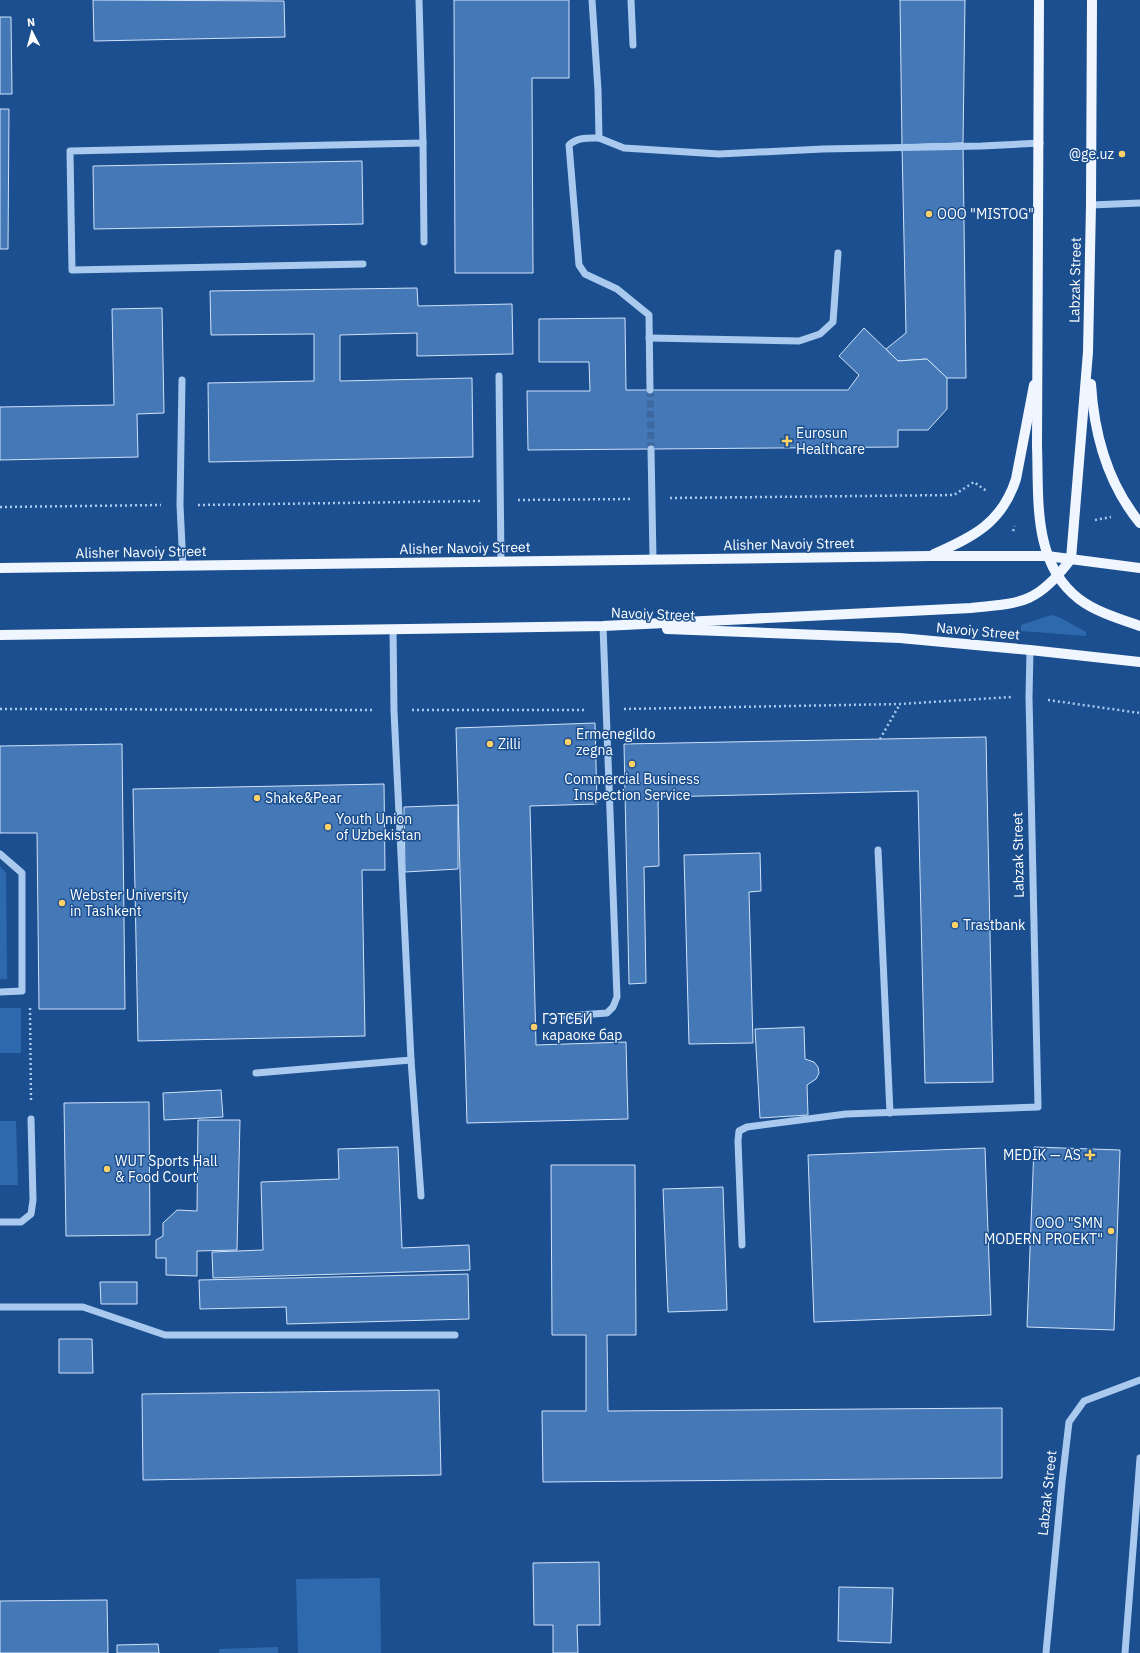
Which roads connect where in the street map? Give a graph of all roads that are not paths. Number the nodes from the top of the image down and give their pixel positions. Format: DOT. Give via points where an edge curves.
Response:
graph roads {
  1 [pos="419,0"];
  2 [pos="592,0"];
  3 [pos="631,0"];
  4 [pos="1039,0"];
  5 [pos="1092,0"];
  6 [pos="633,45"];
  7 [pos="599,138"];
  8 [pos="423,143"];
  9 [pos="1040,143"];
  10 [pos="1140,204"];
  11 [pos="1091,205"];
  12 [pos="424,242"];
  13 [pos="838,253"];
  14 [pos="363,264"];
  15 [pos="649,338"];
  16 [pos="1088,352"];
  17 [pos="1039,357"];
  18 [pos="499,376"];
  19 [pos="182,380"];
  20 [pos="650,390"];
  21 [pos="651,450"];
  22 [pos="1140,523"];
  23 [pos="930,556"];
  24 [pos="1047,556"];
  25 [pos="653,559"];
  26 [pos="1071,559"];
  27 [pos="501,562"];
  28 [pos="183,566"];
  29 [pos="0,568"];
  30 [pos="1140,568"];
  31 [pos="1057,577"];
  32 [pos="603,626"];
  33 [pos="1140,626"];
  34 [pos="393,629"];
  35 [pos="0,635"];
  36 [pos="1030,650"];
  37 [pos="1140,662"];
  38 [pos="878,850"];
  39 [pos="0,854"];
  40 [pos="0,992"];
  41 [pos="565,1016"];
  42 [pos="411,1060"];
  43 [pos="256,1073"];
  44 [pos="890,1113"];
  45 [pos="31,1119"];
  46 [pos="421,1196"];
  47 [pos="0,1222"];
  48 [pos="742,1245"];
  49 [pos="0,1307"];
  50 [pos="455,1335"];
  51 [pos="1140,1380"];
  52 [pos="1140,1458"];
  53 [pos="1046,1653"];
  54 [pos="1125,1653"];
  1 -- 8 [label="lane"];
  2 -- 7 [label="lane"];
  3 -- 6 [label="lane"];
  4 -- 9 [label="main road"];
  5 -- 11 [label="main road, Labzak Street"];
  7 -- 9 [label="lane" via="624,148 719,154"];
  7 -- 15 [label="lane" via="582,138 574,140 570,145 579,265 585,274 617,289 649,315"];
  8 -- 12 [label="lane"];
  8 -- 14 [label="lane" via="70,151 72,270"];
  9 -- 17 [label="main road"];
  10 -- 11 [label="lane"];
  11 -- 16 [label="main road, Labzak Street"];
  13 -- 15 [label="lane" via="833,322 820,334 799,342"];
  15 -- 20 [label="lane"];
  16 -- 22 [label="main road" via="1098,437 1112,475"];
  16 -- 26 [label="main road, Labzak Street"];
  17 -- 23 [label="main road" via="1016,479 1008,500 994,519 968,538"];
  17 -- 24 [label="main road" via="1039,515"];
  18 -- 27 [label="lane"];
  19 -- 28 [label="lane" via="180,505"];
  21 -- 25 [label="lane"];
  23 -- 24 [label="main road"];
  23 -- 25 [label="main road, Alisher Navoiy Street"];
  24 -- 26 [label="main road"];
  24 -- 31 [label="main road"];
  25 -- 27 [label="main road, Alisher Navoiy Street"];
  26 -- 30 [label="main road"];
  26 -- 31 [label="main road, Navoiy Street"];
  27 -- 28 [label="main road, Alisher Navoiy Street"];
  28 -- 29 [label="main road, Alisher Navoiy Street"];
  31 -- 32 [label="main road, Navoiy Street" via="1038,594 1008,605"];
  31 -- 33 [label="main road" via="1086,603"];
  32 -- 34 [label="main road"];
  32 -- 36 [label="main road, Navoiy Street" via="900,638"];
  32 -- 41 [label="lane" via="617,997 607,1013"];
  34 -- 35 [label="main road"];
  34 -- 42 [label="lane" via="394,710"];
  36 -- 37 [label="main road, Navoiy Street"];
  36 -- 44 [label="lane, Labzak Street" via="1038,1108"];
  38 -- 44 [label="lane"];
  39 -- 40 [label="lane" via="22,872 22,992"];
  42 -- 43 [label="lane"];
  42 -- 46 [label="lane"];
  44 -- 48 [label="lane" via="846,1114 747,1127 739,1131"];
  45 -- 47 [label="lane" via="31,1214 21,1222"];
  49 -- 50 [label="lane" via="83,1307 165,1335"];
  51 -- 53 [label="lane, Labzak Street" via="1084,1401 1069,1422"];
  52 -- 54 [label="lane"];
}
